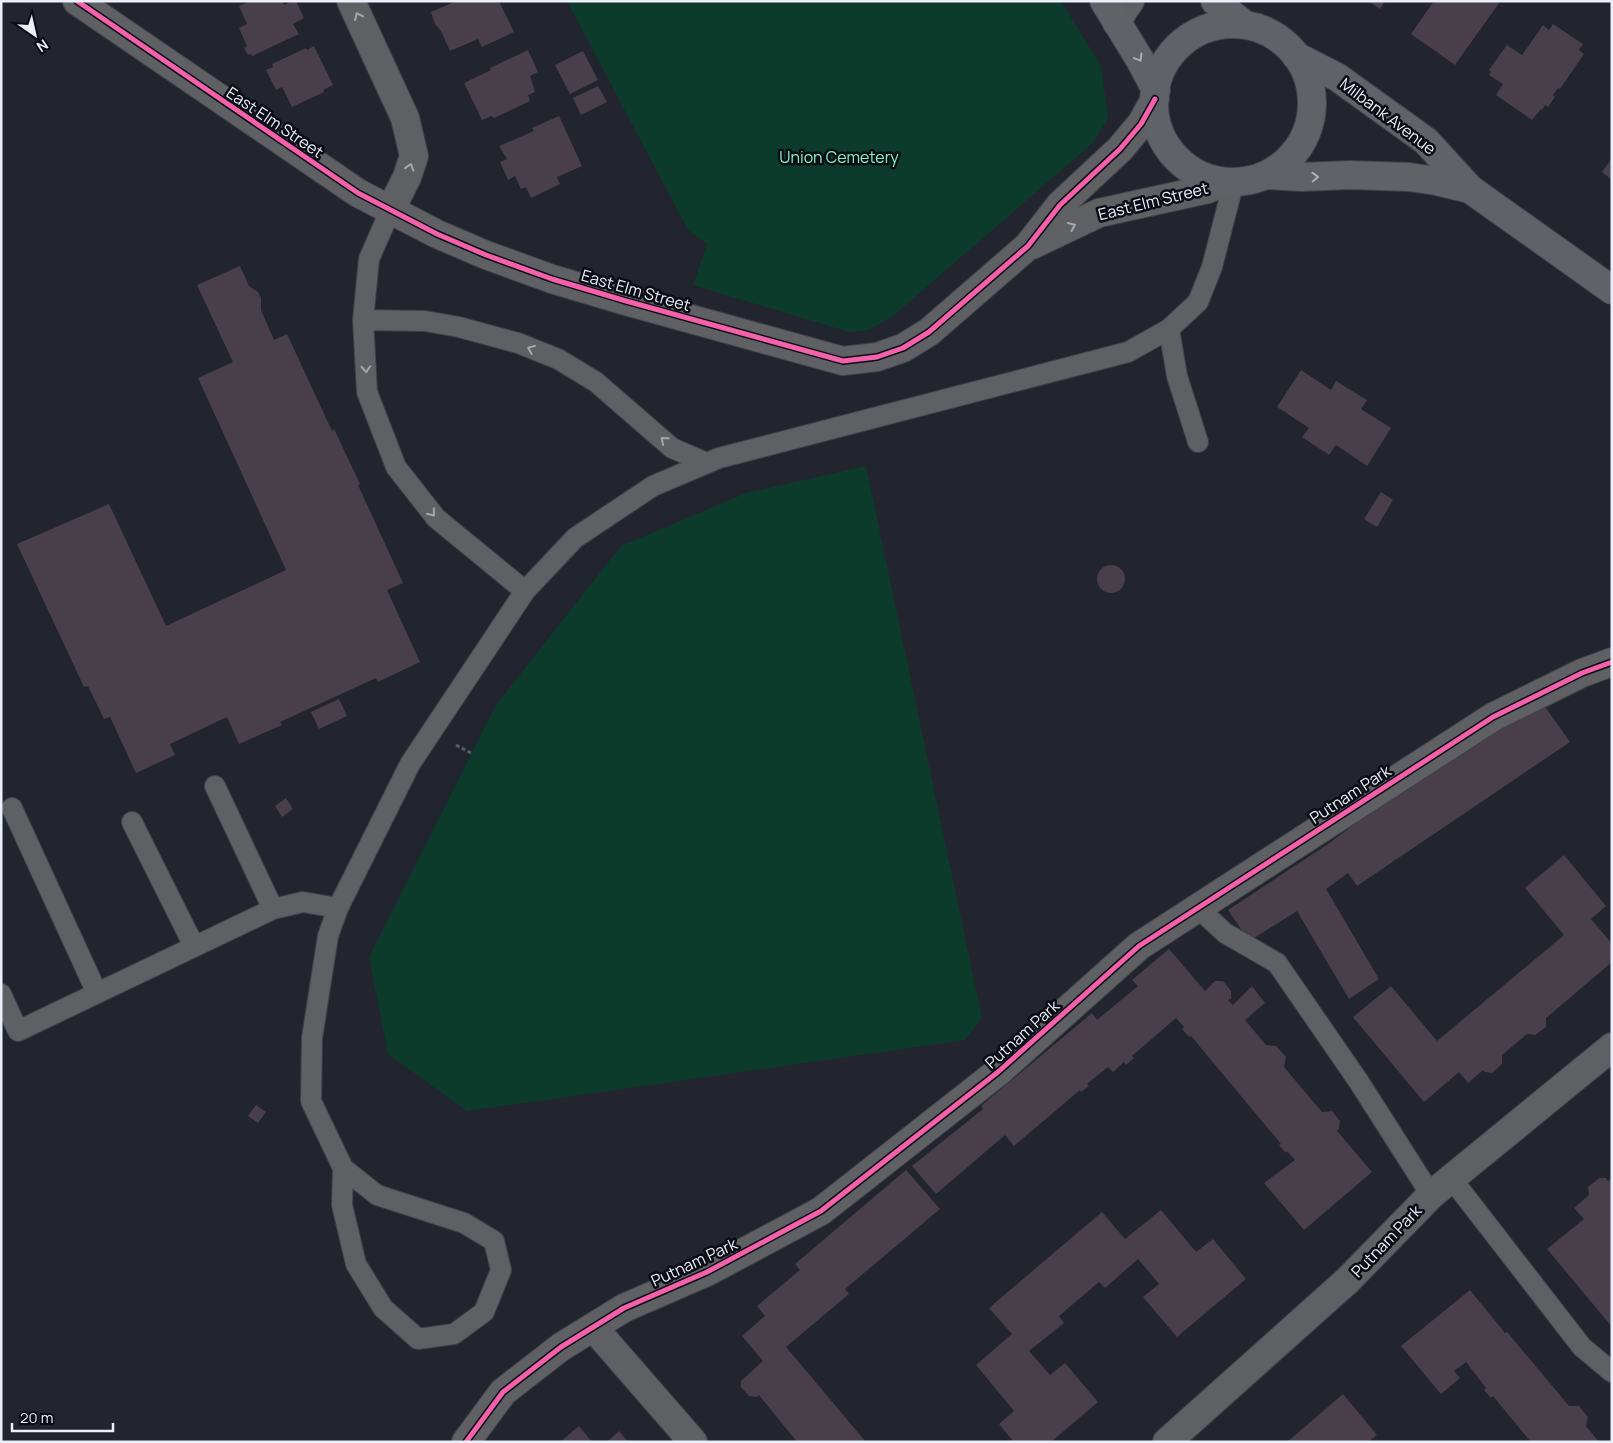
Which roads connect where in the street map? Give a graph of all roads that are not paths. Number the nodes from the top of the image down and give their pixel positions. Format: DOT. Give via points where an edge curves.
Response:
graph roads {
  1 [pos="77,1"];
  2 [pos="351,1"];
  3 [pos="1214,1"];
  4 [pos="1117,9"];
  5 [pos="1245,25"];
  6 [pos="1296,56"];
  7 [pos="1155,94"];
  8 [pos="1267,175"];
  9 [pos="1228,182"];
  10 [pos="1470,189"];
  11 [pos="390,211"];
  12 [pos="1028,246"];
  13 [pos="1612,290"];
  14 [pos="363,320"];
  15 [pos="1169,329"];
  16 [pos="1198,442"];
  17 [pos="707,463"];
  18 [pos="525,591"];
  19 [pos="1612,662"];
  20 [pos="215,786"];
  21 [pos="12,808"];
  22 [pos="132,822"];
  23 [pos="338,908"];
  24 [pos="1198,908"];
  25 [pos="273,909"];
  26 [pos="194,946"];
  27 [pos="97,993"];
  28 [pos="1,994"];
  29 [pos="1612,1047"];
  30 [pos="343,1168"];
  31 [pos="1441,1186"];
  32 [pos="593,1327"];
  33 [pos="1612,1372"];
  34 [pos="466,1442"];
  35 [pos="693,1442"];
  36 [pos="1167,1442"];
  1 -- 11 [label="street, East Elm Street" via="358,193"];
  11 -- 2 [label="street, one-way" via="414,156 405,118"];
  3 -- 5 [label="main road"];
  4 -- 7 [label="main road, one-way"];
  5 -- 6 [label="main road" via="1280,40"];
  5 -- 7 [label="main road" via="1227,24 1202,31 1181,44 1164,66"];
  6 -- 8 [label="main road" via="1308,76 1312,105 1309,125 1300,146 1284,164"];
  6 -- 10 [label="main road, Milbank Avenue" via="1337,77 1426,141"];
  7 -- 9 [label="main road" via="1154,111 1170,151 1186,168 1199,175"];
  7 -- 12 [label="street, East Elm Street" via="1141,124 1120,149 1060,205"];
  8 -- 9 [label="main road" via="1249,181"];
  8 -- 10 [label="main road, Milbank Avenue, one-way" via="1409,177"];
  12 -- 9 [label="street, East Elm Street, one-way" via="1099,213"];
  9 -- 15 [label="lane" via="1212,267 1198,302"];
  10 -- 13 [label="main road, Milbank Avenue"];
  11 -- 12 [label="street, East Elm Street" via="486,255 552,279 843,361 877,357 903,348 929,332"];
  11 -- 14 [label="lane" via="369,259"];
  17 -- 14 [label="lane, one-way" via="672,448 596,382 558,359 518,343 458,326 425,321"];
  14 -- 18 [label="lane, one-way" via="367,392 396,467 436,518"];
  15 -- 16 [label="lane" via="1177,376"];
  15 -- 17 [label="lane" via="1128,352"];
  17 -- 18 [label="lane" via="653,486 575,538"];
  18 -- 23 [label="lane" via="410,764"];
  19 -- 24 [label="street, Putnam Park" via="1582,672 1493,716"];
  20 -- 25 [label="lane"];
  21 -- 27 [label="lane"];
  22 -- 26 [label="lane"];
  23 -- 25 [label="lane" via="303,902"];
  23 -- 30 [label="lane" via="328,936 312,1038 311,1101"];
  24 -- 31 [label="lane" via="1225,933 1277,962 1359,1082"];
  24 -- 32 [label="street, Putnam Park" via="1139,946 998,1072 821,1211 707,1272 624,1308"];
  25 -- 26 [label="lane"];
  26 -- 27 [label="lane"];
  27 -- 28 [label="lane" via="18,1030"];
  29 -- 31 [label="street, Putnam Park"];
  30 -- 30 [label="lane" via="377,1195 464,1223 494,1241 501,1270 484,1312 454,1334 418,1339 383,1308 356,1264 342,1205"];
  31 -- 33 [label="lane" via="1582,1347"];
  31 -- 36 [label="street, Putnam Park" via="1348,1280"];
  32 -- 34 [label="street, Putnam Park" via="561,1347 503,1392"];
  32 -- 35 [label="street"];
}
